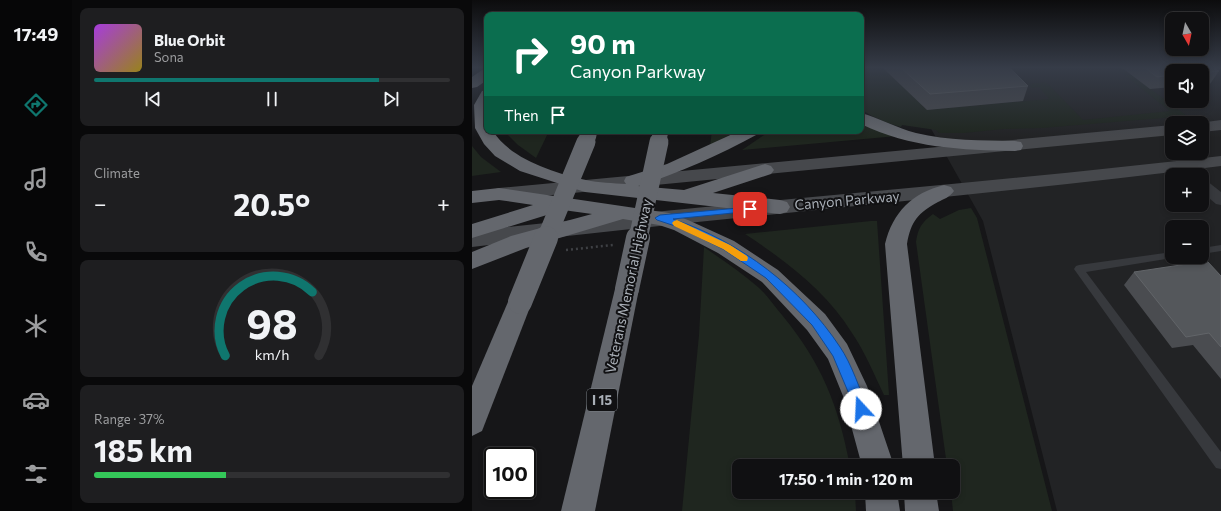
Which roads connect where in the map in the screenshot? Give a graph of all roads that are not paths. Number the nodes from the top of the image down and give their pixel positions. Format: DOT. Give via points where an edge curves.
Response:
graph roads {
  1 [pos="484,101"];
  2 [pos="864,120"];
  3 [pos="1221,125"];
  4 [pos="1209,126"];
  5 [pos="484,131"];
  6 [pos="1165,131"];
  7 [pos="486,134"];
  8 [pos="589,134"];
  9 [pos="661,134"];
  10 [pos="747,134"];
  11 [pos="1015,146"];
  12 [pos="1221,161"];
  13 [pos="1195,168"];
  14 [pos="765,170"];
  15 [pos="1165,172"];
  16 [pos="631,181"];
  17 [pos="585,186"];
  18 [pos="608,188"];
  19 [pos="1209,190"];
  20 [pos="944,192"];
  21 [pos="499,194"];
  22 [pos="472,197"];
  23 [pos="684,197"];
  24 [pos="1221,200"];
  25 [pos="561,203"];
  26 [pos="780,207"];
  27 [pos="624,212"];
  28 [pos="660,218"];
  29 [pos="572,226"];
  30 [pos="472,231"];
  31 [pos="472,238"];
  32 [pos="1217,248"];
  33 [pos="1165,256"];
  34 [pos="1221,257"];
  35 [pos="472,261"];
  36 [pos="472,421"];
  37 [pos="876,459"];
  38 [pos="918,459"];
  39 [pos="1221,462"];
  40 [pos="882,499"];
  41 [pos="921,499"];
  42 [pos="578,511"];
  43 [pos="883,511"];
  44 [pos="922,511"];
  1 -- 5 [label="highway" via="482,105"];
  2 -- 11 [label="highway" via="907,136 950,144"];
  3 -- 4 [label="main road"];
  6 -- 11 [label="main road"];
  7 -- 17 [label="highway" via="501,152 526,167"];
  8 -- 36 [label="highway, bridge"];
  9 -- 42 [label="highway, Veterans Memorial Highway / I 15, bridge"];
  10 -- 16 [label="highway" via="722,148 673,168"];
  11 -- 14 [label="main road"];
  12 -- 13 [label="main road, Canyon Parkway"];
  14 -- 16 [label="main road"];
  14 -- 23 [label="highway"];
  15 -- 20 [label="main road, Canyon Parkway"];
  16 -- 17 [label="main road"];
  16 -- 18 [label="highway"];
  17 -- 18 [label="highway"];
  17 -- 21 [label="main road"];
  18 -- 23 [label="highway"];
  18 -- 25 [label="highway"];
  19 -- 24 [label="street"];
  20 -- 26 [label="main road, Canyon Parkway"];
  20 -- 38 [label="highway" via="910,209 898,230 896,244"];
  21 -- 22 [label="highway"];
  21 -- 25 [label="highway"];
  23 -- 26 [label="highway"];
  23 -- 27 [label="highway"];
  25 -- 27 [label="highway"];
  25 -- 30 [label="highway"];
  26 -- 28 [label="main road, Canyon Parkway"];
  27 -- 28 [label="highway"];
  27 -- 29 [label="highway"];
  28 -- 29 [label="main road, Canyon Parkway"];
  28 -- 37 [label="highway" via="681,225 726,247 770,276 816,322 838,352 857,396"];
  29 -- 31 [label="main road, Canyon Parkway"];
  29 -- 35 [label="highway" via="519,242"];
  32 -- 34 [label="lane"];
  33 -- 39 [label="lane" via="1080,269"];
  40 -- 43 [label="highway"];
  41 -- 44 [label="highway"];
}
